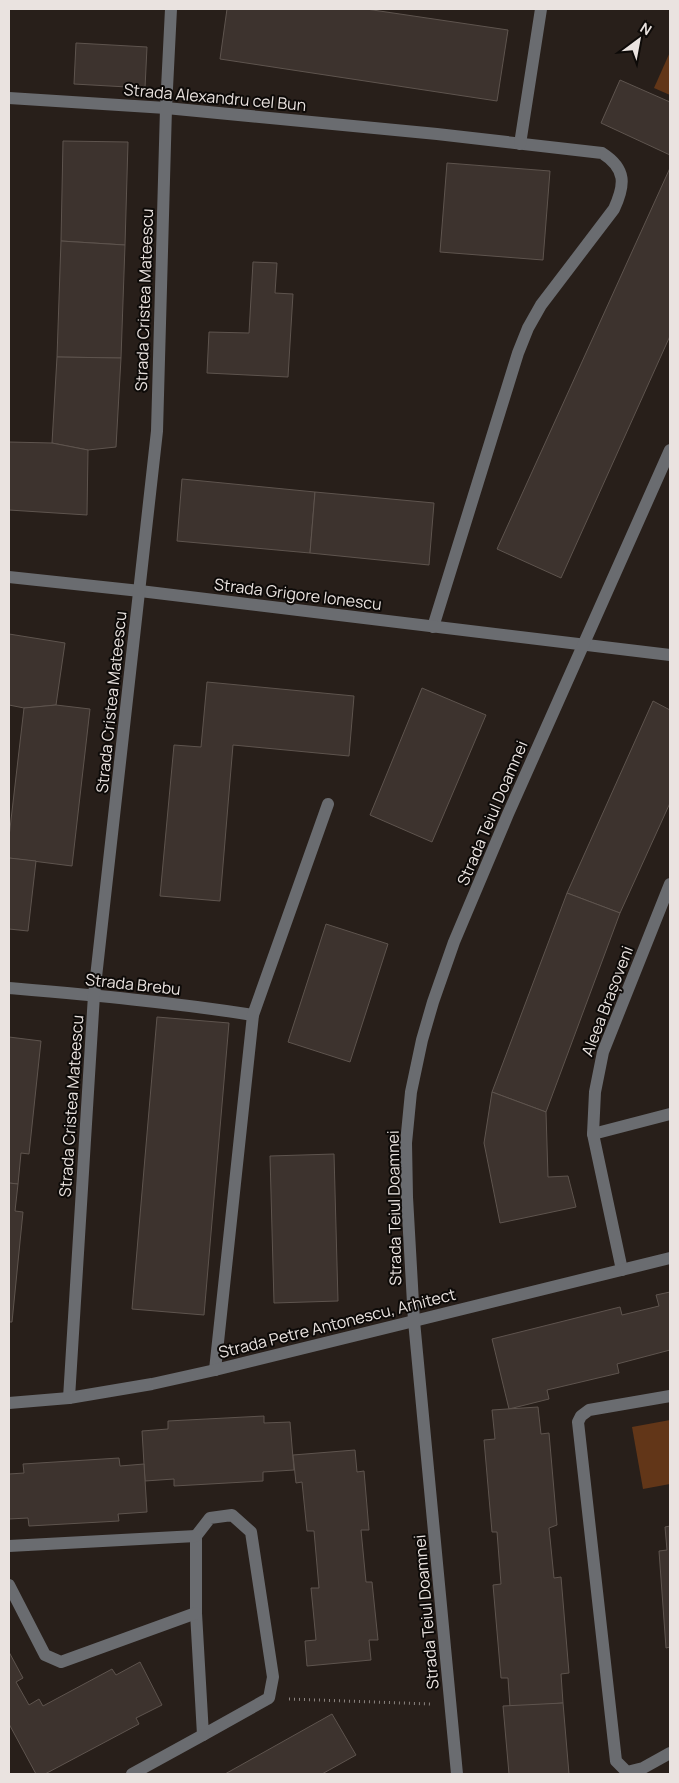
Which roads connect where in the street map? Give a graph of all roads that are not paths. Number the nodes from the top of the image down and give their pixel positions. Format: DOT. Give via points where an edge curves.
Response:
graph roads {
  1 [pos="171,9"];
  2 [pos="541,9"];
  3 [pos="9,98"];
  4 [pos="166,108"];
  5 [pos="520,144"];
  6 [pos="670,450"];
  7 [pos="9,578"];
  8 [pos="140,591"];
  9 [pos="433,627"];
  10 [pos="584,643"];
  11 [pos="670,655"];
  12 [pos="328,804"];
  13 [pos="670,884"];
  14 [pos="9,988"];
  15 [pos="94,995"];
  16 [pos="253,1015"];
  17 [pos="670,1114"];
  18 [pos="594,1134"];
  19 [pos="670,1258"];
  20 [pos="622,1270"];
  21 [pos="414,1321"];
  22 [pos="215,1370"];
  23 [pos="670,1396"];
  24 [pos="69,1398"];
  25 [pos="9,1403"];
  26 [pos="196,1536"];
  27 [pos="9,1546"];
  28 [pos="9,1585"];
  29 [pos="196,1613"];
  30 [pos="203,1735"];
  31 [pos="670,1753"];
  32 [pos="132,1774"];
  33 [pos="457,1774"];
  1 -- 4 [label="street, Strada Cristea Mateescu"];
  2 -- 5 [label="street"];
  3 -- 4 [label="street, Strada Alexandru cel Bun"];
  4 -- 5 [label="street, Strada Alexandru cel Bun"];
  4 -- 8 [label="street, Strada Cristea Mateescu" via="157,431"];
  5 -- 9 [label="street, Strada Alexandru cel Bun" via="602,153 614,161 621,173 622,192 614,209 541,305 528,328"];
  6 -- 10 [label="street, Strada Teiul Doamnei"];
  7 -- 8 [label="street, Strada Grigore Ionescu"];
  8 -- 9 [label="street, Strada Grigore Ionescu"];
  8 -- 15 [label="street, Strada Cristea Mateescu"];
  9 -- 10 [label="street, Strada Grigore Ionescu"];
  10 -- 11 [label="street, Strada Grigore Ionescu"];
  10 -- 21 [label="street, Strada Teiul Doamnei" via="454,942 422,1040 411,1092 406,1143"];
  12 -- 16 [label="street"];
  13 -- 18 [label="street, Aleea Brașoveni" via="603,1052 594,1092"];
  14 -- 15 [label="street, Strada Brebu"];
  15 -- 16 [label="street, Strada Brebu"];
  15 -- 24 [label="street, Strada Cristea Mateescu"];
  16 -- 22 [label="street"];
  17 -- 18 [label="street"];
  18 -- 20 [label="street, Aleea Brașoveni"];
  19 -- 20 [label="street, Strada Petre Antonescu, Arhitect"];
  20 -- 21 [label="street, Strada Petre Antonescu, Arhitect"];
  21 -- 22 [label="street, Strada Petre Antonescu, Arhitect"];
  21 -- 33 [label="street, Strada Teiul Doamnei"];
  22 -- 24 [label="street, Strada Petre Antonescu, Arhitect"];
  23 -- 31 [label="street" via="589,1410 578,1422 616,1760 627,1772 643,1768"];
  24 -- 25 [label="street, Strada Petre Antonescu, Arhitect"];
  26 -- 27 [label="street"];
  26 -- 29 [label="street"];
  26 -- 30 [label="street" via="210,1518 232,1515 251,1532 273,1677 269,1698"];
  28 -- 29 [label="street" via="45,1655 61,1662"];
  29 -- 30 [label="street"];
  30 -- 32 [label="street"];
}
